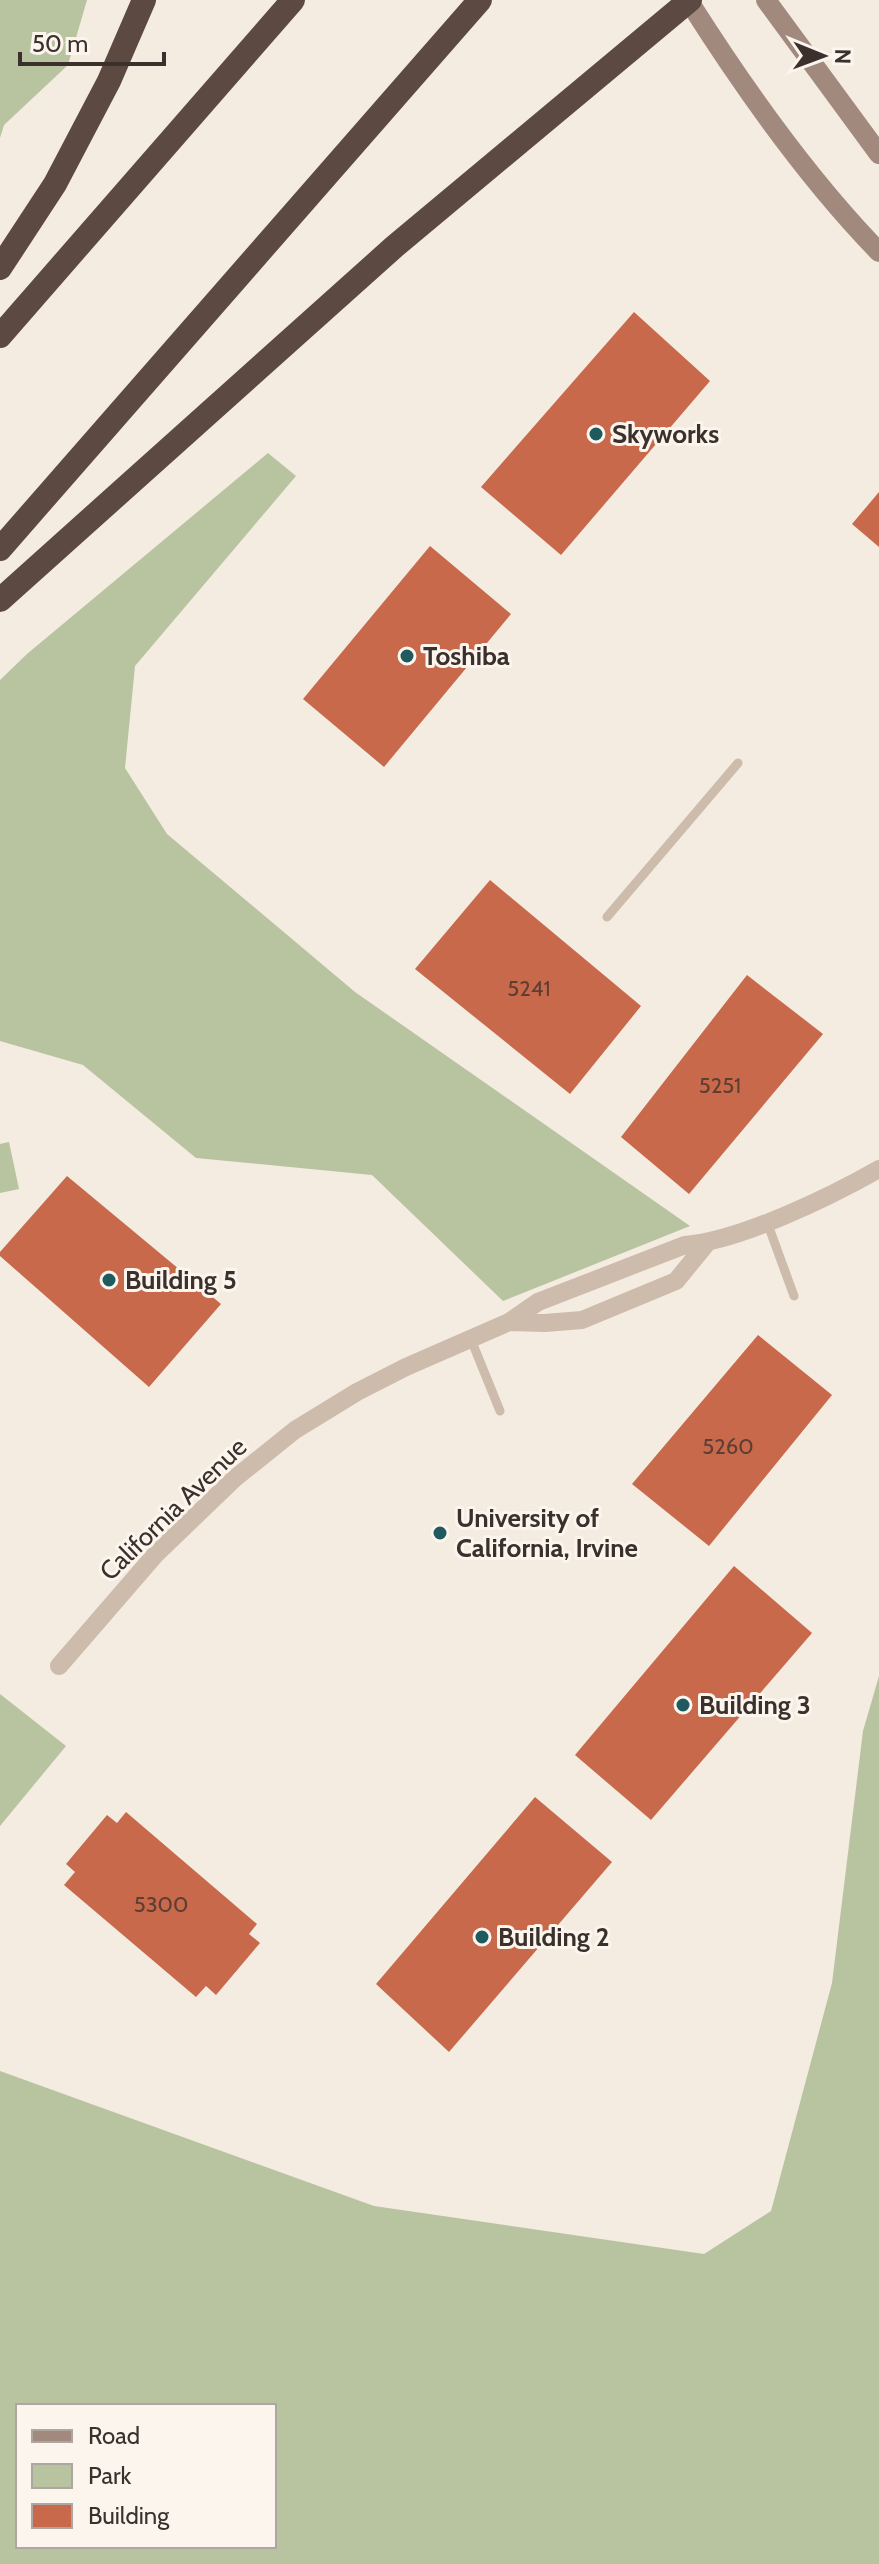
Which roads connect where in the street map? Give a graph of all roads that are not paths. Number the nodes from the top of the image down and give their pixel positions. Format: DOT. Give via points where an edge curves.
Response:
graph roads {
  1 [pos="144,0"];
  2 [pos="293,0"];
  3 [pos="480,0"];
  4 [pos="766,0"];
  5 [pos="689,1"];
  6 [pos="879,154"];
  7 [pos="879,252"];
  8 [pos="0,268"];
  9 [pos="0,336"];
  10 [pos="0,549"];
  11 [pos="0,600"];
  12 [pos="738,763"];
  13 [pos="607,917"];
  14 [pos="879,1169"];
  15 [pos="767,1222"];
  16 [pos="707,1243"];
  17 [pos="794,1296"];
  18 [pos="509,1322"];
  19 [pos="470,1337"];
  20 [pos="500,1411"];
  21 [pos="59,1666"];
  1 -- 8 [label="highway" via="55,184"];
  2 -- 9 [label="highway"];
  3 -- 10 [label="highway"];
  4 -- 6 [label="main road"];
  5 -- 7 [label="main road" via="765,112"];
  5 -- 11 [label="highway" via="394,247"];
  12 -- 13 [label="lane"];
  14 -- 15 [label="street, California Avenue"];
  15 -- 16 [label="street, California Avenue"];
  15 -- 17 [label="lane"];
  16 -- 18 [label="street, California Avenue" via="685,1245 538,1302"];
  16 -- 18 [label="street, California Avenue" via="676,1281 582,1320"];
  18 -- 19 [label="street, California Avenue"];
  19 -- 20 [label="lane"];
  19 -- 21 [label="street, California Avenue" via="357,1392 295,1430 234,1479 155,1555"];
}
